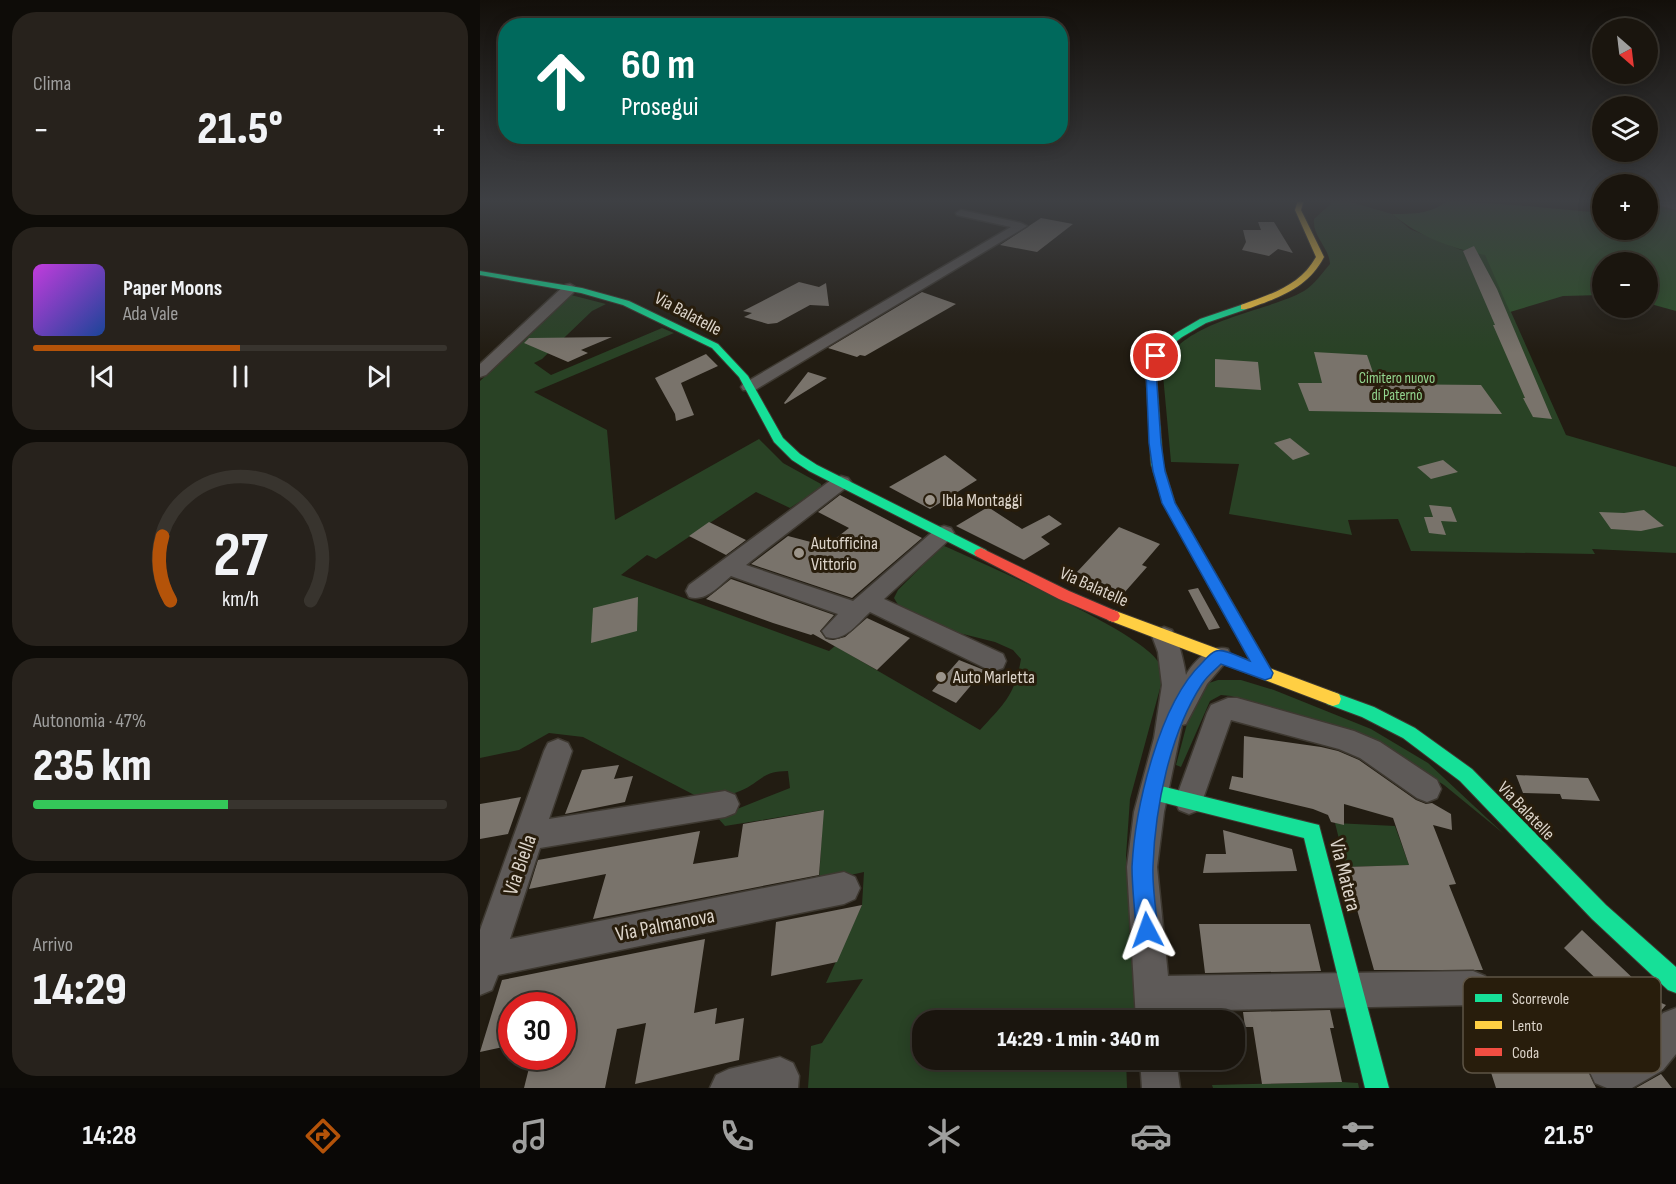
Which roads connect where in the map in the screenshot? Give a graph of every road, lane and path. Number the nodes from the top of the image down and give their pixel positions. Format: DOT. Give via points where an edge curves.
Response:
graph roads {
  1 [pos="979,251"];
  2 [pos="1317,251"];
  3 [pos="480,273"];
  4 [pos="570,288"];
  5 [pos="480,372"];
  6 [pos="749,387"];
  7 [pos="841,482"];
  8 [pos="944,533"];
  9 [pos="728,567"];
  10 [pos="697,591"];
  11 [pos="862,606"];
  12 [pos="834,631"];
  13 [pos="1164,636"];
  14 [pos="1219,656"];
  15 [pos="994,661"];
  16 [pos="1265,673"];
  17 [pos="1167,738"];
  18 [pos="558,751"];
  19 [pos="1427,789"];
  20 [pos="1154,792"];
  21 [pos="1189,801"];
  22 [pos="725,804"];
  23 [pos="530,836"];
  24 [pos="844,888"];
  25 [pos="482,971"];
  26 [pos="1676,982"];
  27 [pos="1463,988"];
  28 [pos="1352,990"];
  29 [pos="1153,1007"];
  30 [pos="1676,1026"];
  31 [pos="1661,1044"];
  32 [pos="1159,1070"];
  33 [pos="729,1088"];
  34 [pos="779,1088"];
  35 [pos="1161,1088"];
  36 [pos="1377,1088"];
  1 -- 6 [label="street"];
  2 -- 16 [label="street" via="1320,257 1306,279 1286,293 1190,328 1161,349 1151,371 1157,464 1168,503"];
  3 -- 4 [label="street, Via Balatelle"];
  4 -- 5 [label="street"];
  4 -- 6 [label="street, Via Balatelle" via="626,303 715,346"];
  6 -- 7 [label="street, Via Balatelle" via="778,440 796,457"];
  7 -- 8 [label="street, Via Balatelle"];
  7 -- 9 [label="street"];
  8 -- 11 [label="street"];
  8 -- 13 [label="street, Via Balatelle" via="1064,595"];
  9 -- 10 [label="street"];
  9 -- 11 [label="street"];
  11 -- 12 [label="street"];
  11 -- 15 [label="street"];
  13 -- 14 [label="street, Via Balatelle"];
  13 -- 17 [label="street" via="1175,685"];
  14 -- 16 [label="street, Via Balatelle"];
  14 -- 17 [label="street" via="1190,688"];
  16 -- 26 [label="street, Via Balatelle" via="1368,712 1439,754 1466,775 1599,912"];
  17 -- 20 [label="street"];
  18 -- 23 [label="street, Via Biella"];
  19 -- 21 [label="street" via="1370,750 1344,739 1228,709 1220,713"];
  20 -- 21 [label="street, Via Matera"];
  20 -- 29 [label="street" via="1142,867"];
  21 -- 28 [label="street, Via Matera" via="1312,831"];
  22 -- 23 [label="street"];
  23 -- 25 [label="street, Via Biella"];
  24 -- 25 [label="street, Via Palmanova"];
  27 -- 28 [label="street"];
  28 -- 29 [label="street"];
  28 -- 36 [label="street, Via Matera"];
  30 -- 31 [label="street"];
  32 -- 35 [label="street"];
  33 -- 34 [label="street" via="780,1076"];
}
